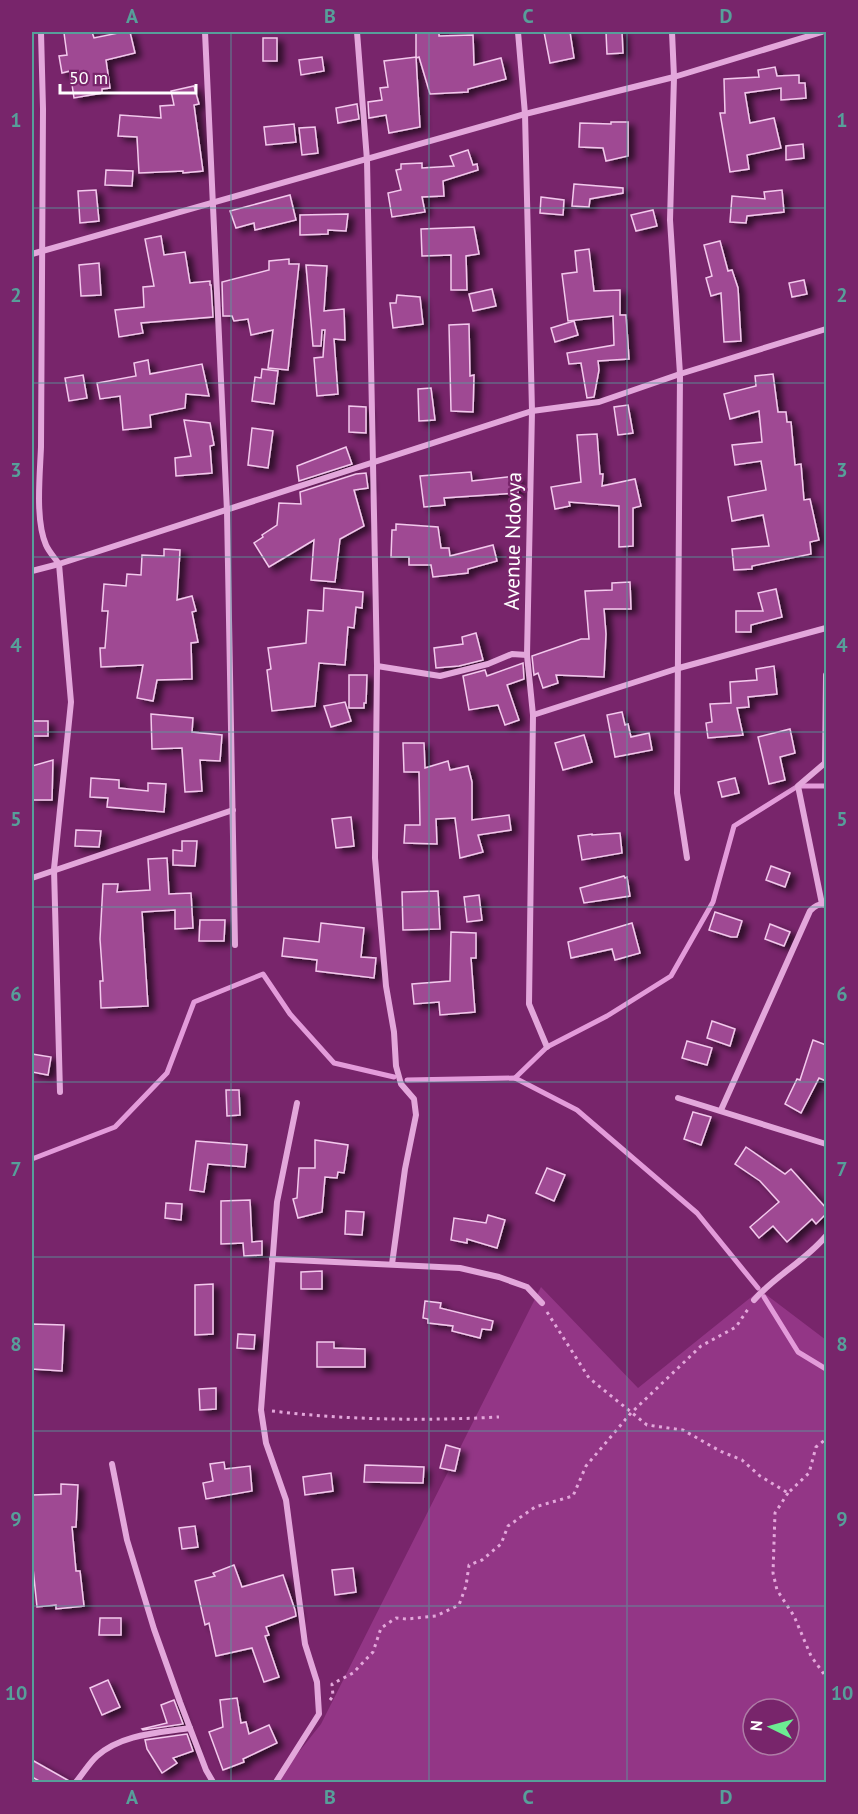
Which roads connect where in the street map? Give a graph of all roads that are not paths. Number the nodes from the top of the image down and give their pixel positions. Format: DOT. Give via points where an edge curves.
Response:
graph roads {
  1 [pos="41,32"];
  2 [pos="205,32"];
  3 [pos="357,32"];
  4 [pos="518,32"];
  5 [pos="672,32"];
  6 [pos="825,32"];
  7 [pos="674,77"];
  8 [pos="525,114"];
  9 [pos="367,160"];
  10 [pos="214,202"];
  11 [pos="41,252"];
  12 [pos="32,254"];
  13 [pos="826,329"];
  14 [pos="680,374"];
  15 [pos="532,411"];
  16 [pos="372,462"];
  17 [pos="226,511"];
  18 [pos="59,564"];
  19 [pos="32,571"];
  20 [pos="826,628"];
  21 [pos="527,655"];
  22 [pos="377,666"];
  23 [pos="679,668"];
  24 [pos="826,675"];
  25 [pos="533,715"];
  26 [pos="233,810"];
  27 [pos="687,858"];
  28 [pos="54,869"];
  29 [pos="32,878"];
  30 [pos="824,904"];
  31 [pos="235,945"];
  32 [pos="547,1047"];
  33 [pos="60,1092"];
  34 [pos="678,1098"];
  35 [pos="297,1103"];
  36 [pos="721,1110"];
  37 [pos="826,1144"];
  38 [pos="826,1236"];
  39 [pos="272,1259"];
  40 [pos="392,1264"];
  41 [pos="754,1300"];
  42 [pos="542,1303"];
  43 [pos="112,1464"];
  44 [pos="190,1728"];
  45 [pos="76,1782"];
  46 [pos="213,1782"];
  47 [pos="276,1782"];
  1 -- 11 [label="street"];
  2 -- 10 [label="street"];
  3 -- 9 [label="street"];
  4 -- 8 [label="street, Avenue Ndovya"];
  5 -- 7 [label="street"];
  6 -- 7 [label="street"];
  7 -- 8 [label="street"];
  7 -- 14 [label="street" via="670,220"];
  8 -- 9 [label="street"];
  8 -- 15 [label="street, Avenue Ndovya"];
  9 -- 10 [label="street"];
  9 -- 16 [label="street"];
  10 -- 11 [label="street"];
  10 -- 17 [label="street"];
  11 -- 12 [label="street"];
  11 -- 18 [label="street" via="39,502 46,546"];
  13 -- 14 [label="street"];
  14 -- 15 [label="street" via="599,402"];
  14 -- 23 [label="street"];
  15 -- 16 [label="street"];
  15 -- 21 [label="street, Avenue Ndovya"];
  16 -- 17 [label="street"];
  16 -- 22 [label="street"];
  17 -- 18 [label="street"];
  17 -- 26 [label="street"];
  18 -- 19 [label="street"];
  18 -- 28 [label="street" via="71,702"];
  20 -- 23 [label="street"];
  21 -- 22 [label="street" via="512,654 440,676"];
  21 -- 25 [label="street, Avenue Ndovya"];
  22 -- 40 [label="street" via="375,858 386,986 396,1066 402,1084 414,1099 416,1115"];
  23 -- 25 [label="street"];
  23 -- 27 [label="street" via="677,793"];
  24 -- 30 [label="street" via="825,763 798,786"];
  25 -- 32 [label="street, Avenue Ndovya" via="529,1004"];
  26 -- 28 [label="street"];
  26 -- 31 [label="street"];
  28 -- 29 [label="street"];
  28 -- 33 [label="street"];
  30 -- 36 [label="street" via="810,911"];
  34 -- 36 [label="street"];
  35 -- 39 [label="street" via="278,1202"];
  36 -- 37 [label="street"];
  38 -- 41 [label="street" via="813,1252"];
  39 -- 40 [label="street"];
  39 -- 47 [label="street" via="261,1410 266,1443 285,1500 305,1644 317,1682 319,1714"];
  40 -- 42 [label="street" via="460,1268 499,1277 527,1287"];
  43 -- 44 [label="street" via="127,1540"];
  44 -- 45 [label="street" via="117,1742 95,1757"];
  44 -- 46 [label="street"];
}
